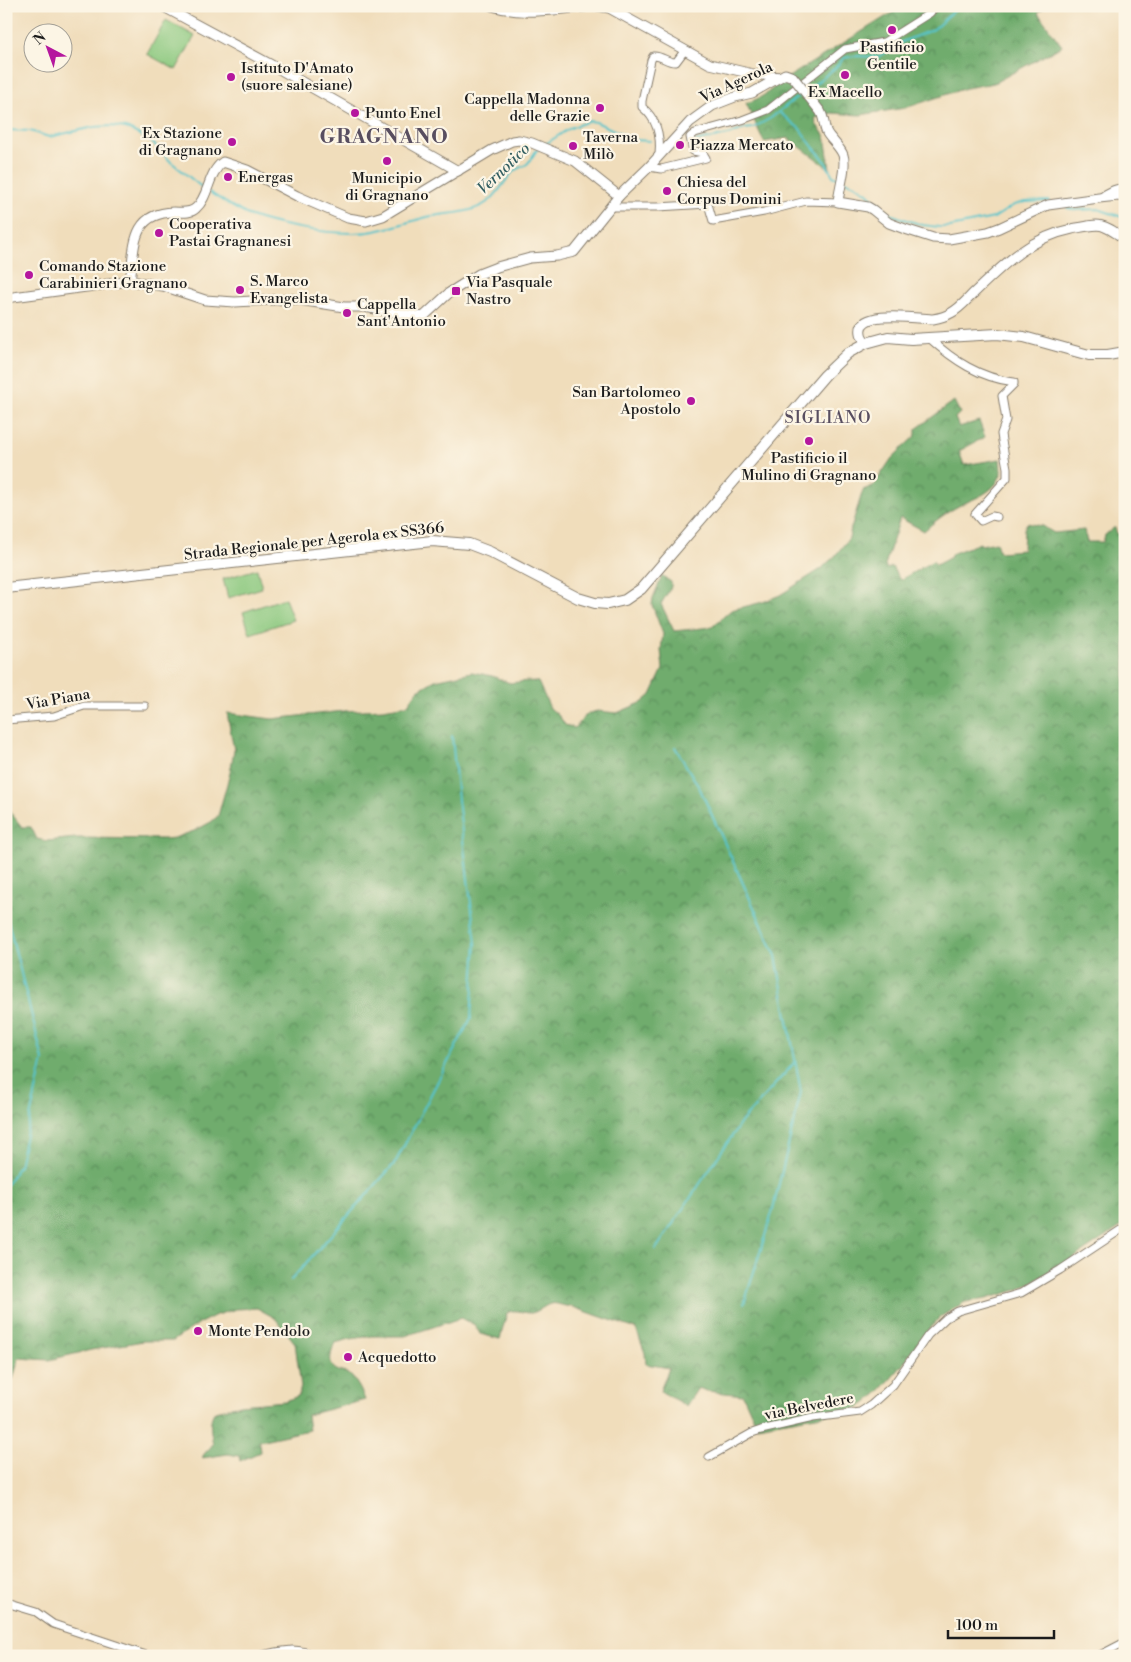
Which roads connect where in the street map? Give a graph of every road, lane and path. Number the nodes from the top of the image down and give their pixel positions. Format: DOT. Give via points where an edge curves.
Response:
graph roads {
  1 [pos="162,6"];
  2 [pos="492,6"];
  3 [pos="592,6"];
  4 [pos="598,6"];
  5 [pos="936,6"];
  6 [pos="685,50"];
  7 [pos="753,74"];
  8 [pos="780,77"];
  9 [pos="757,90"];
  10 [pos="659,155"];
  11 [pos="649,167"];
  12 [pos="458,171"];
  13 [pos="1125,187"];
  14 [pos="619,196"];
  15 [pos="1125,197"];
  16 [pos="1099,198"];
  17 [pos="838,202"];
  18 [pos="610,207"];
  19 [pos="1125,239"];
  20 [pos="130,281"];
  21 [pos="6,298"];
  22 [pos="928,338"];
  23 [pos="866,343"];
  24 [pos="1125,352"];
  25 [pos="997,517"];
  26 [pos="6,588"];
  27 [pos="145,706"];
  28 [pos="6,720"];
  29 [pos="1125,1227"];
  30 [pos="710,1457"];
  31 [pos="6,1604"];
  32 [pos="1125,1642"];
  33 [pos="149,1656"];
  34 [pos="257,1656"];
  35 [pos="314,1656"];
  36 [pos="1098,1656"];
  1 -- 12 [label="street"];
  2 -- 3 [label="street" via="522,12"];
  4 -- 6 [label="street" via="610,8"];
  5 -- 11 [label="street" via="884,42 845,49 768,110 695,133 690,137 693,151 703,153 706,158 661,169"];
  6 -- 7 [label="street" via="716,67"];
  6 -- 10 [label="street" via="676,62 658,55 651,60 642,107 656,124"];
  7 -- 8 [label="street"];
  7 -- 9 [label="street" via="759,82"];
  8 -- 9 [label="street, Via Agerola"];
  8 -- 17 [label="street, Via Agerola, bridge" via="785,74 792,77 820,111 827,133 844,156"];
  9 -- 10 [label="street, Via Agerola" via="712,106 690,122"];
  10 -- 11 [label="street"];
  11 -- 14 [label="street"];
  12 -- 14 [label="street" via="492,150 519,140 575,161"];
  12 -- 20 [label="street" via="383,216 366,221 348,218 247,170 223,162 191,212 158,214 142,224 137,233"];
  13 -- 16 [label="street" via="1115,188"];
  14 -- 18 [label="street"];
  15 -- 16 [label="street"];
  16 -- 17 [label="street" via="1048,205 1000,228 949,239 933,238 905,229 884,220 868,207"];
  17 -- 18 [label="street" via="806,201 713,221 708,204"];
  18 -- 20 [label="street" via="574,252 530,258 479,274 449,293 423,317 293,299 203,300 162,286"];
  19 -- 23 [label="street" via="1098,224 1044,238 1013,257 952,313 934,319 894,316 870,320 861,328"];
  20 -- 21 [label="street"];
  22 -- 23 [label="main road, Strada Regionale per Agerola ex SS366" via="888,337"];
  22 -- 24 [label="main road, Strada Regionale per Agerola ex SS366" via="997,334 1024,337 1089,355"];
  22 -- 25 [label="street" via="962,364 1014,382 1002,396 1006,420 1002,441 1007,478 975,514 980,521"];
  23 -- 26 [label="main road, Strada Regionale per Agerola ex SS366" via="848,353 825,375 641,589 625,600 595,604 490,552 469,544 432,541"];
  27 -- 28 [label="street, Via Piana" via="84,706 54,716"];
  29 -- 30 [label="street, via Belvedere" via="1021,1293 958,1311 946,1318 928,1334 893,1385 860,1412 761,1430"];
  31 -- 33 [label="street" via="36,1612 53,1624"];
  32 -- 36 [label="street"];
  34 -- 35 [label="street" via="283,1650 307,1651"];
}
